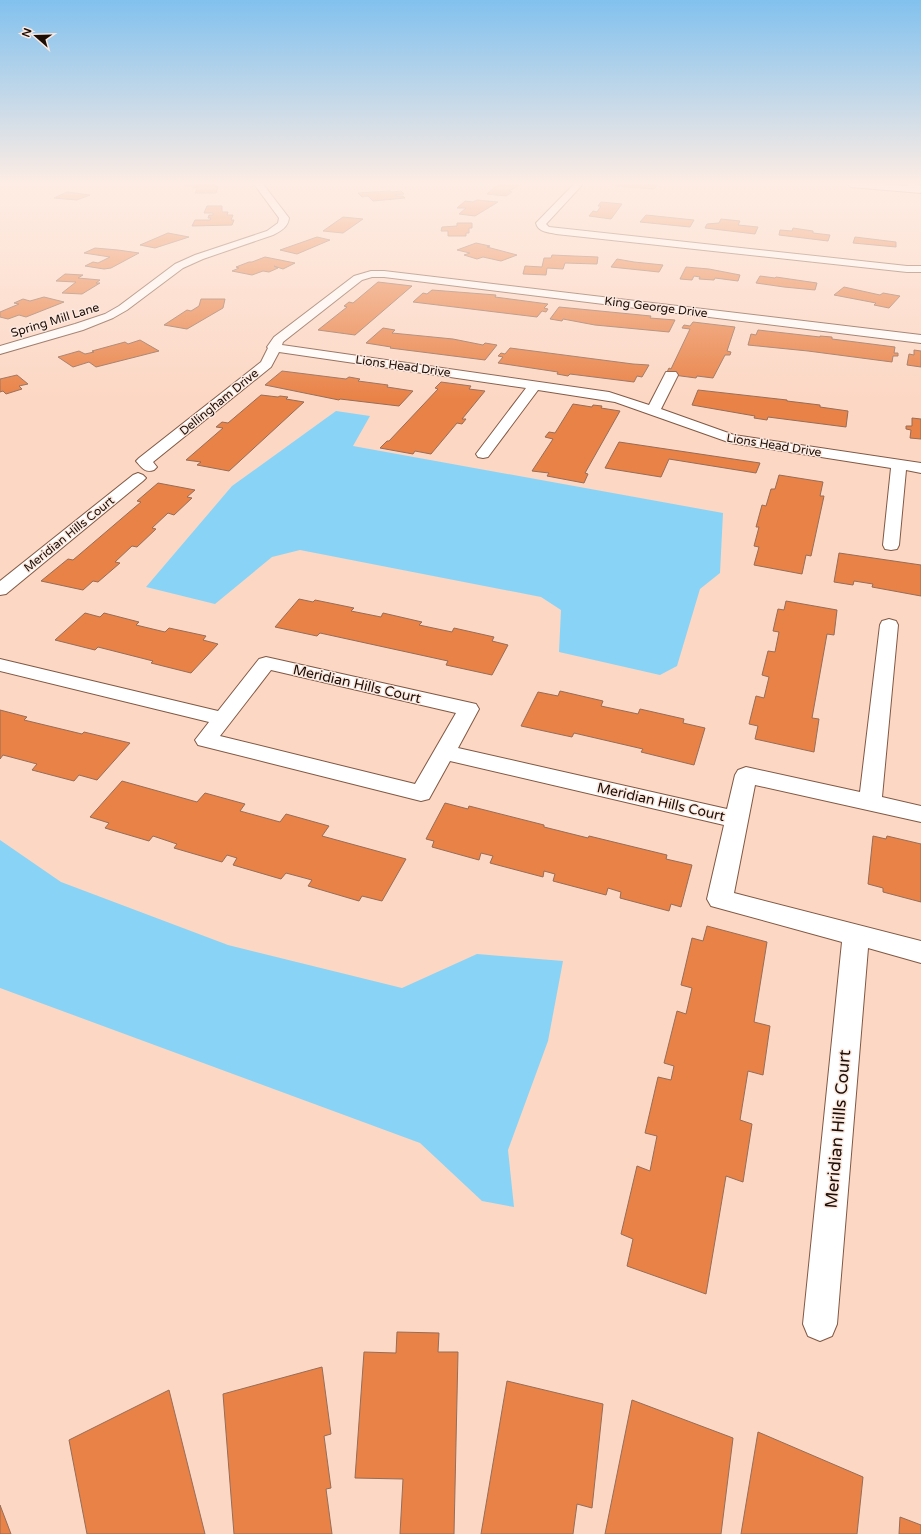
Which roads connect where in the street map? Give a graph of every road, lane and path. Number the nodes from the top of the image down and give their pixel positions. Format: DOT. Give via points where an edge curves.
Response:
graph roads {
  1 [pos="203,256"];
  2 [pos="783,256"];
  3 [pos="921,269"];
  4 [pos="367,274"];
  5 [pos="921,339"];
  6 [pos="273,347"];
  7 [pos="0,350"];
  8 [pos="671,375"];
  9 [pos="534,386"];
  10 [pos="653,411"];
  11 [pos="484,454"];
  12 [pos="899,465"];
  13 [pos="921,468"];
  14 [pos="144,472"];
  15 [pos="891,545"];
  16 [pos="0,590"];
  17 [pos="889,625"];
  18 [pos="0,665"];
  19 [pos="223,719"];
  20 [pos="444,752"];
  21 [pos="870,803"];
  22 [pos="921,814"];
  23 [pos="737,820"];
  24 [pos="856,935"];
  25 [pos="921,952"];
  26 [pos="820,1324"];
  1 -- 7 [label="street, Spring Mill Lane" via="179,266 109,316"];
  2 -- 3 [label="street"];
  4 -- 5 [label="street, King George Drive"];
  4 -- 6 [label="street, Dellingham Drive" via="358,278 278,340"];
  6 -- 9 [label="street, Lions Head Drive"];
  6 -- 14 [label="street, Dellingham Drive" via="266,364 144,461"];
  8 -- 10 [label="street"];
  9 -- 10 [label="street, Lions Head Drive" via="620,399"];
  9 -- 11 [label="street"];
  10 -- 12 [label="street, Lions Head Drive" via="730,439"];
  12 -- 13 [label="street, Lions Head Drive"];
  12 -- 15 [label="street"];
  14 -- 16 [label="street, Meridian Hills Court"];
  17 -- 21 [label="street"];
  18 -- 19 [label="street"];
  19 -- 20 [label="street, Meridian Hills Court" via="206,740 421,793"];
  19 -- 20 [label="street, Meridian Hills Court" via="266,663 469,709"];
  20 -- 23 [label="street, Meridian Hills Court"];
  21 -- 22 [label="street, Meridian Hills Court"];
  21 -- 23 [label="street, Meridian Hills Court" via="746,774"];
  23 -- 24 [label="street, Meridian Hills Court" via="720,899"];
  24 -- 25 [label="street, Meridian Hills Court"];
  24 -- 26 [label="street, Meridian Hills Court"];
}
